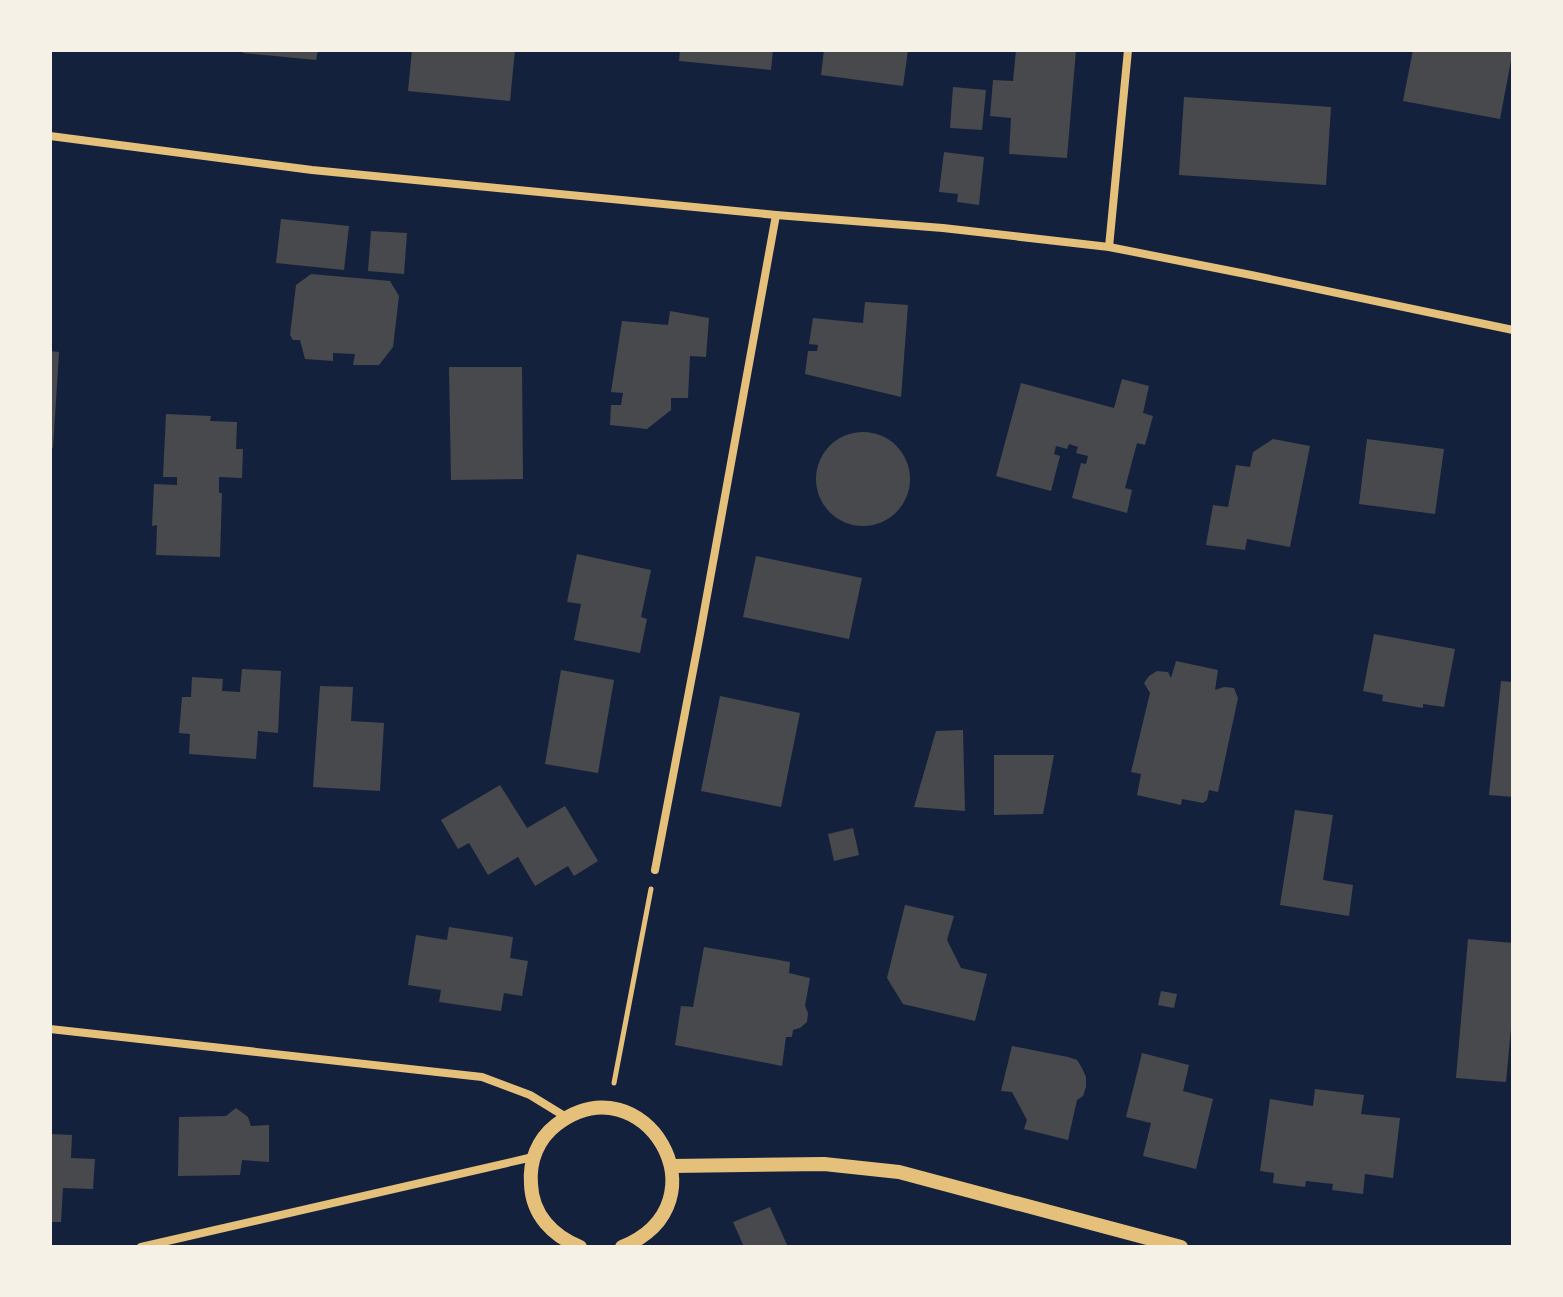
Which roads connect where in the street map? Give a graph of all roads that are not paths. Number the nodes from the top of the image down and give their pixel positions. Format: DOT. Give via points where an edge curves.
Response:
graph roads {
  1 [pos="1128,50"];
  2 [pos="50,136"];
  3 [pos="776,215"];
  4 [pos="1109,247"];
  5 [pos="1513,330"];
  6 [pos="655,870"];
  7 [pos="50,1029"];
  8 [pos="566,1117"];
  9 [pos="533,1157"];
  10 [pos="672,1166"];
  11 [pos="141,1247"];
  12 [pos="580,1247"];
  13 [pos="622,1247"];
  14 [pos="1181,1247"];
  1 -- 4 [label="street"];
  2 -- 3 [label="street" via="312,170"];
  3 -- 4 [label="street"];
  3 -- 6 [label="street"];
  4 -- 5 [label="street"];
  7 -- 8 [label="street" via="482,1077 530,1095"];
  8 -- 9 [label="street" via="549,1130"];
  8 -- 10 [label="street" via="593,1108 637,1117 654,1131"];
  9 -- 11 [label="street"];
  9 -- 12 [label="street" via="531,1194 538,1213 550,1229"];
  10 -- 13 [label="street" via="673,1185 660,1218 649,1232"];
  10 -- 14 [label="street" via="824,1164 899,1172"];
}
